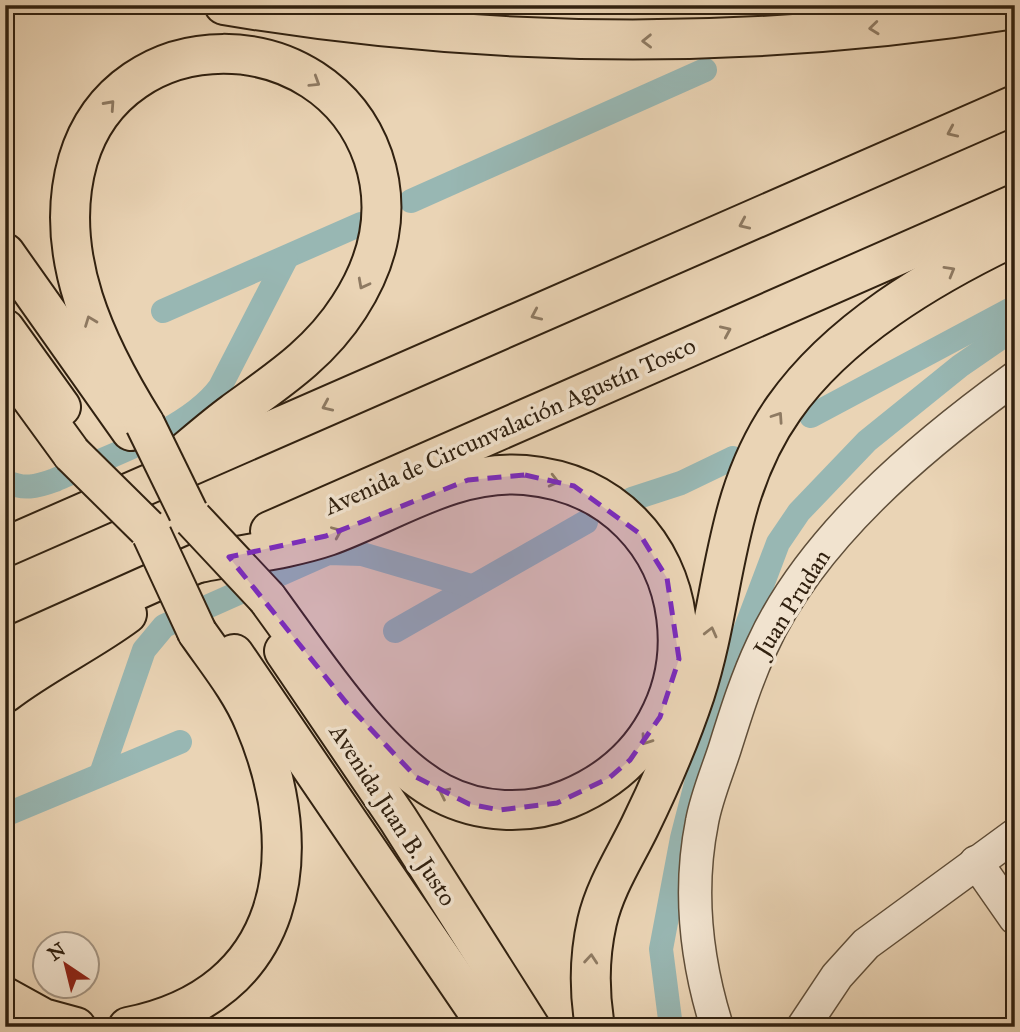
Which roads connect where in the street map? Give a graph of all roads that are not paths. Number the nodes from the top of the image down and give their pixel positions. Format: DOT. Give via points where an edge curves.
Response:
graph roads {
  1 [pos="224,5"];
  2 [pos="1015,9"];
  3 [pos="1015,105"];
  4 [pos="1015,204"];
  5 [pos="1015,236"];
  6 [pos="5,253"];
  7 [pos="5,329"];
  8 [pos="5,362"];
  9 [pos="1015,378"];
  10 [pos="138,427"];
  11 [pos="80,451"];
  12 [pos="142,487"];
  13 [pos="5,521"];
  14 [pos="5,547"];
  15 [pos="196,564"];
  16 [pos="260,602"];
  17 [pos="205,628"];
  18 [pos="5,649"];
  19 [pos="5,692"];
  20 [pos="1015,835"];
  21 [pos="976,862"];
  22 [pos="1015,918"];
  23 [pos="5,996"];
  24 [pos="76,1027"];
  25 [pos="128,1027"];
  26 [pos="488,1027"];
  27 [pos="530,1027"];
  28 [pos="595,1027"];
  29 [pos="717,1027"];
  30 [pos="803,1027"];
  2 -- 1 [label="main road, one-way" via="853,30 638,41 430,31"];
  3 -- 12 [label="main road, one-way"];
  15 -- 4 [label="main road, Avenida de Circunvalación Agustín Tosco, one-way"];
  28 -- 5 [label="main road, one-way" via="590,971 597,921 655,794 695,691 734,511 770,428 804,383 857,333 944,274"];
  6 -- 10 [label="main road"];
  7 -- 11 [label="main road"];
  8 -- 11 [label="main road"];
  9 -- 29 [label="street, Juan Prudan" via="892,477 836,534 763,644 702,820 694,902 698,945"];
  10 -- 12 [label="main road, one-way" via="79,284 71,213 78,160 103,113 144,75 194,55 264,57 326,89 357,124 379,175 381,230 375,256 348,310 299,366"];
  10 -- 16 [label="main road, bridge" via="191,516"];
  11 -- 17 [label="main road, bridge" via="149,532"];
  12 -- 13 [label="main road"];
  12 -- 14 [label="main road"];
  15 -- 16 [label="main road, one-way" via="326,536 468,480 516,475 551,480 597,498 639,533 667,578 677,619 679,659 660,717 630,761 609,778 557,803 500,810 450,797 416,777"];
  15 -- 18 [label="main road, Avenida de Circunvalación Agustín Tosco"];
  15 -- 19 [label="main road" via="92,640"];
  16 -- 27 [label="main road, Avenida Juan B. Justo"];
  17 -- 25 [label="main road" via="265,753 283,830 280,891 269,922 234,972 184,1009"];
  17 -- 26 [label="main road, Avenida Juan B. Justo"];
  20 -- 21 [label="street"];
  21 -- 22 [label="street"];
  21 -- 30 [label="street" via="866,944 837,976"];
  23 -- 24 [label="main road" via="43,1018"];
}
